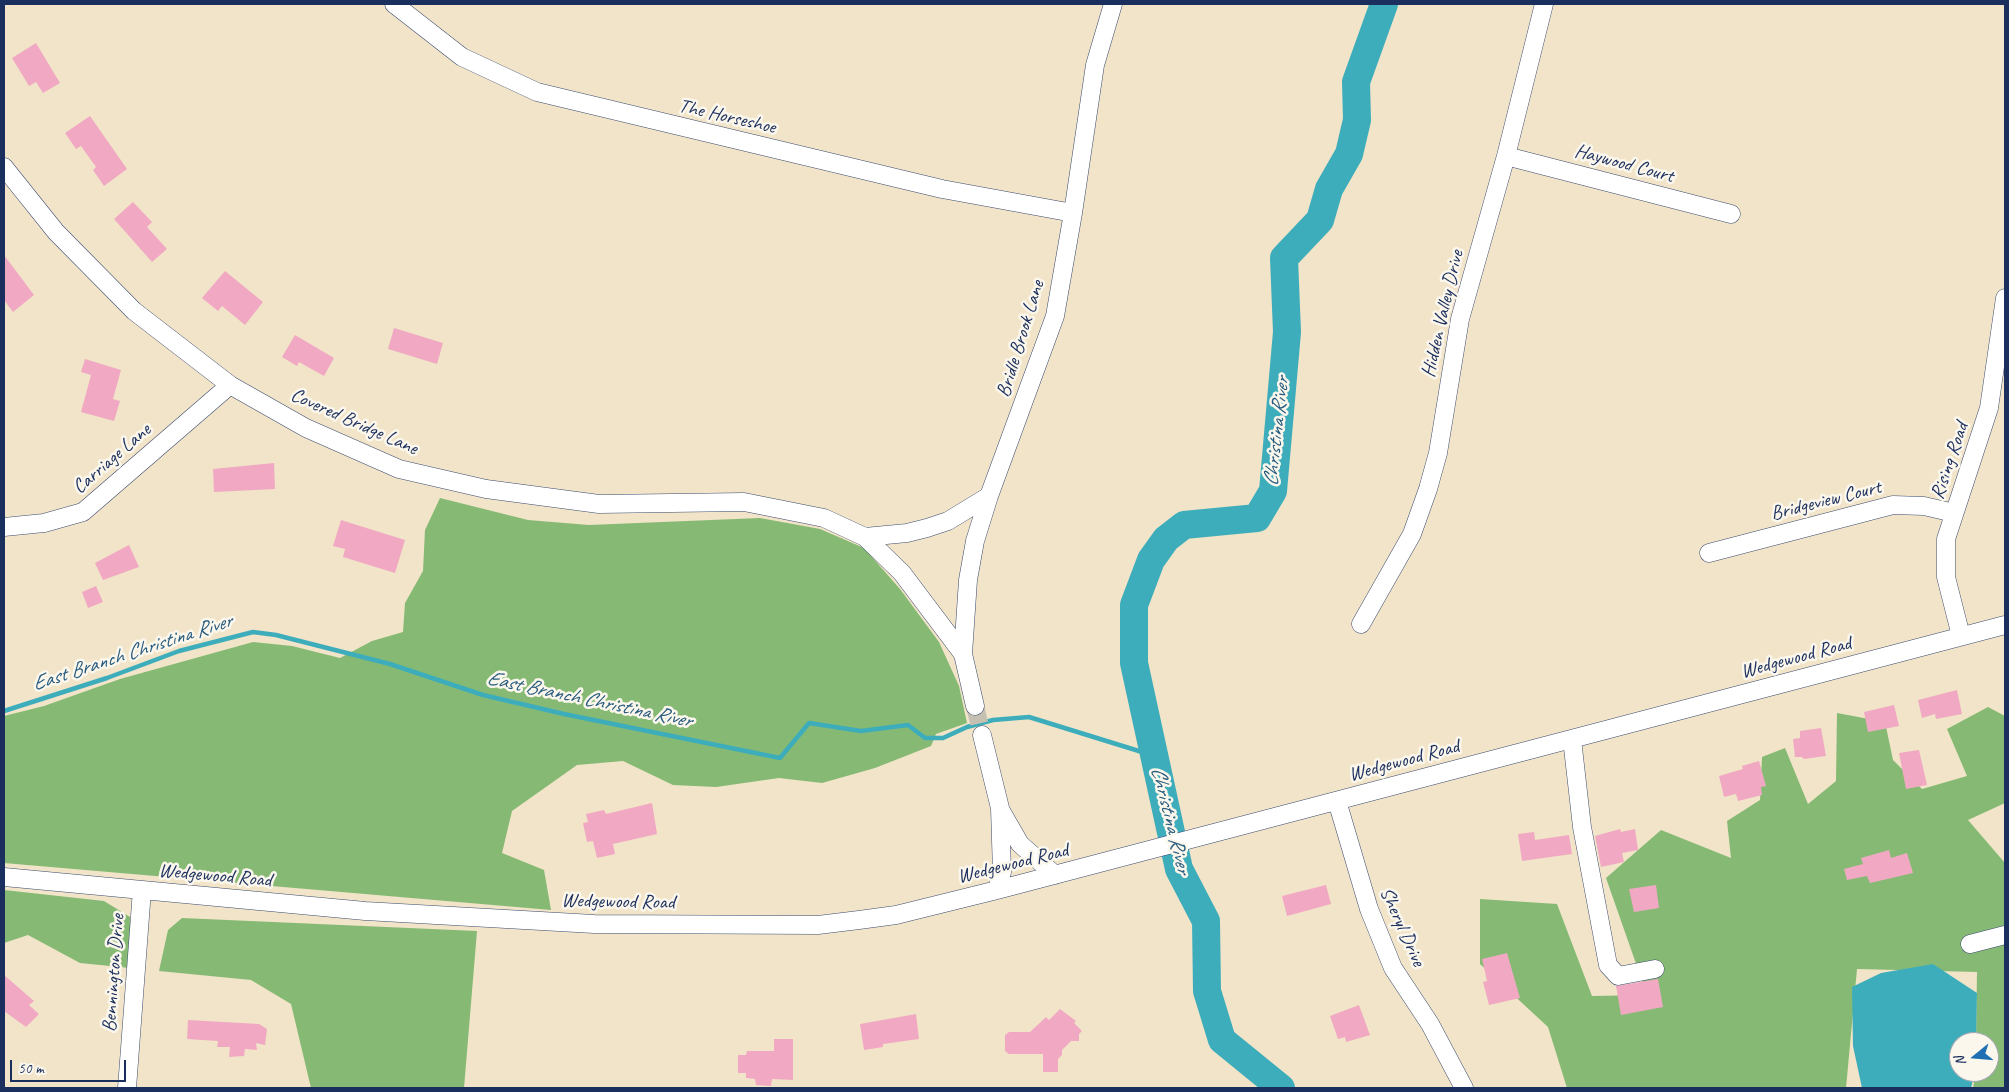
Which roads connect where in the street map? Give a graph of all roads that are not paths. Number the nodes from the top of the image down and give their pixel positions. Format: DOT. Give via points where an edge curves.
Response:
graph roads {
  1 [pos="394,4"];
  2 [pos="1112,4"];
  3 [pos="1544,4"];
  4 [pos="1506,156"];
  5 [pos="4,166"];
  6 [pos="1073,213"];
  7 [pos="1731,214"];
  8 [pos="2005,298"];
  9 [pos="230,385"];
  10 [pos="989,496"];
  11 [pos="1954,513"];
  12 [pos="4,527"];
  13 [pos="865,537"];
  14 [pos="1709,553"];
  15 [pos="1361,624"];
  16 [pos="2005,625"];
  17 [pos="1961,636"];
  18 [pos="963,654"];
  19 [pos="975,706"];
  20 [pos="982,734"];
  21 [pos="1572,739"];
  22 [pos="1337,801"];
  23 [pos="1000,808"];
  24 [pos="1055,875"];
  25 [pos="4,877"];
  26 [pos="142,890"];
  27 [pos="997,890"];
  28 [pos="2005,936"];
  29 [pos="1970,944"];
  30 [pos="1654,969"];
  31 [pos="127,1088"];
  32 [pos="1464,1088"];
  1 -- 6 [label="street, The Horseshoe" via="462,57 538,92 942,189"];
  2 -- 6 [label="street, Bridle Brook Lane" via="1095,64"];
  3 -- 4 [label="street, Hidden Valley Drive"];
  4 -- 7 [label="street, Haywood Court"];
  4 -- 15 [label="street, Hidden Valley Drive" via="1460,319 1438,452 1428,489 1412,534"];
  5 -- 9 [label="street, Covered Bridge Lane" via="56,232 134,311"];
  6 -- 10 [label="street, Bridle Brook Lane" via="1055,316"];
  8 -- 11 [label="street, Rising Road" via="1989,408"];
  9 -- 12 [label="street, Carriage Lane" via="83,512 44,522"];
  9 -- 13 [label="street, Covered Bridge Lane" via="306,428 399,469 486,489 599,504 744,502 824,518"];
  10 -- 13 [label="street, Covered Bridge Lane" via="948,520 927,528 907,534"];
  10 -- 18 [label="street, Bridle Brook Lane" via="968,580"];
  11 -- 14 [label="street, Bridgeview Court" via="1924,506 1894,506"];
  11 -- 17 [label="street, Rising Road" via="1946,539 1946,577"];
  13 -- 18 [label="street, Covered Bridge Lane" via="902,573"];
  16 -- 17 [label="street, Wedgewood Road"];
  17 -- 21 [label="street, Wedgewood Road"];
  18 -- 19 [label="street, Covered Bridge Lane"];
  20 -- 23 [label="street"];
  21 -- 22 [label="street, Wedgewood Road"];
  21 -- 30 [label="street" via="1582,827 1608,965 1618,976"];
  22 -- 24 [label="street, Wedgewood Road"];
  22 -- 32 [label="street, Sheryl Drive" via="1366,900 1393,968 1430,1024"];
  23 -- 24 [label="street" via="1020,844"];
  23 -- 27 [label="street" via="1002,872"];
  24 -- 27 [label="street, Wedgewood Road"];
  25 -- 26 [label="street, Wedgewood Road"];
  26 -- 27 [label="street, Wedgewood Road" via="375,912 594,924 751,925 818,924 887,917"];
  26 -- 31 [label="street, Bennington Drive"];
  28 -- 29 [label="street"];
}
